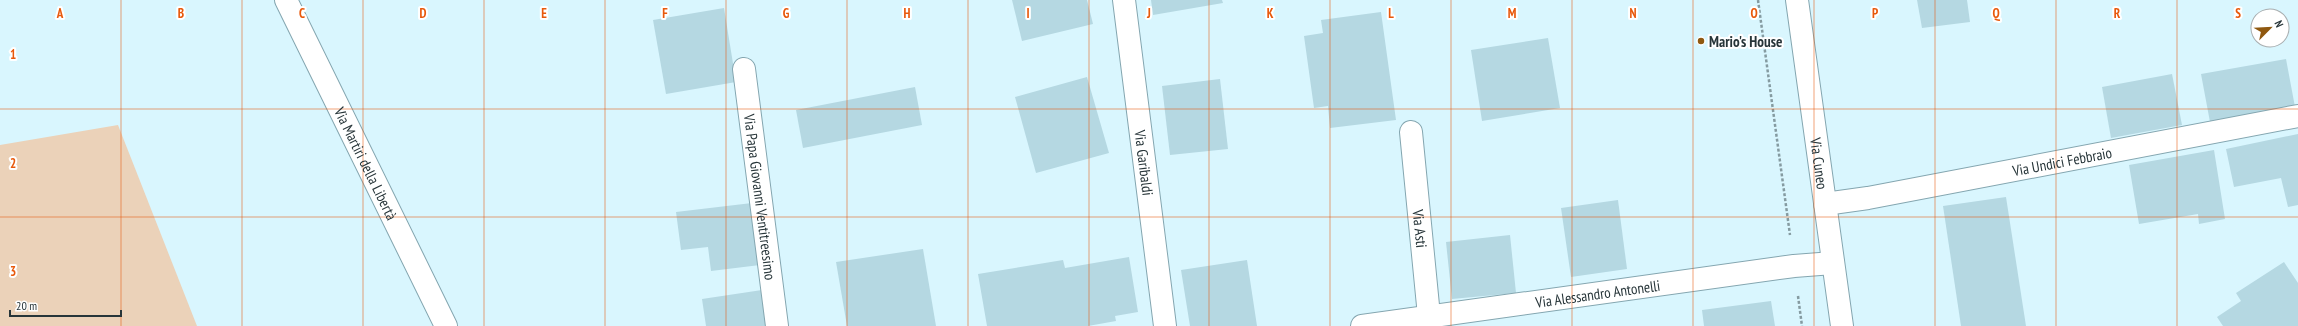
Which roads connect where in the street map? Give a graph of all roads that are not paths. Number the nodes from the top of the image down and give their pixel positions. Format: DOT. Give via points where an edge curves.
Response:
graph roads {
  1 [pos="286,0"];
  2 [pos="1124,0"];
  3 [pos="1796,0"];
  4 [pos="744,69"];
  5 [pos="2298,116"];
  6 [pos="1411,132"];
  7 [pos="1825,204"];
  8 [pos="1833,263"];
  9 [pos="1430,321"];
  10 [pos="446,326"];
  11 [pos="777,326"];
  12 [pos="1165,326"];
  13 [pos="1362,326"];
  14 [pos="1842,326"];
  1 -- 10 [label="street, Via Martiri della Libertà"];
  2 -- 12 [label="street, Via Garibaldi"];
  3 -- 7 [label="street, Via Cuneo"];
  4 -- 11 [label="street, Via Papa Giovanni Ventitreesimo"];
  5 -- 7 [label="street, Via Undici Febbraio"];
  6 -- 9 [label="street, Via Asti"];
  7 -- 8 [label="street, Via Cuneo"];
  8 -- 9 [label="street, Via Alessandro Antonelli" via="1794,266"];
  8 -- 14 [label="street, Via Cuneo"];
  9 -- 13 [label="street, Via Alessandro Antonelli"];
}
